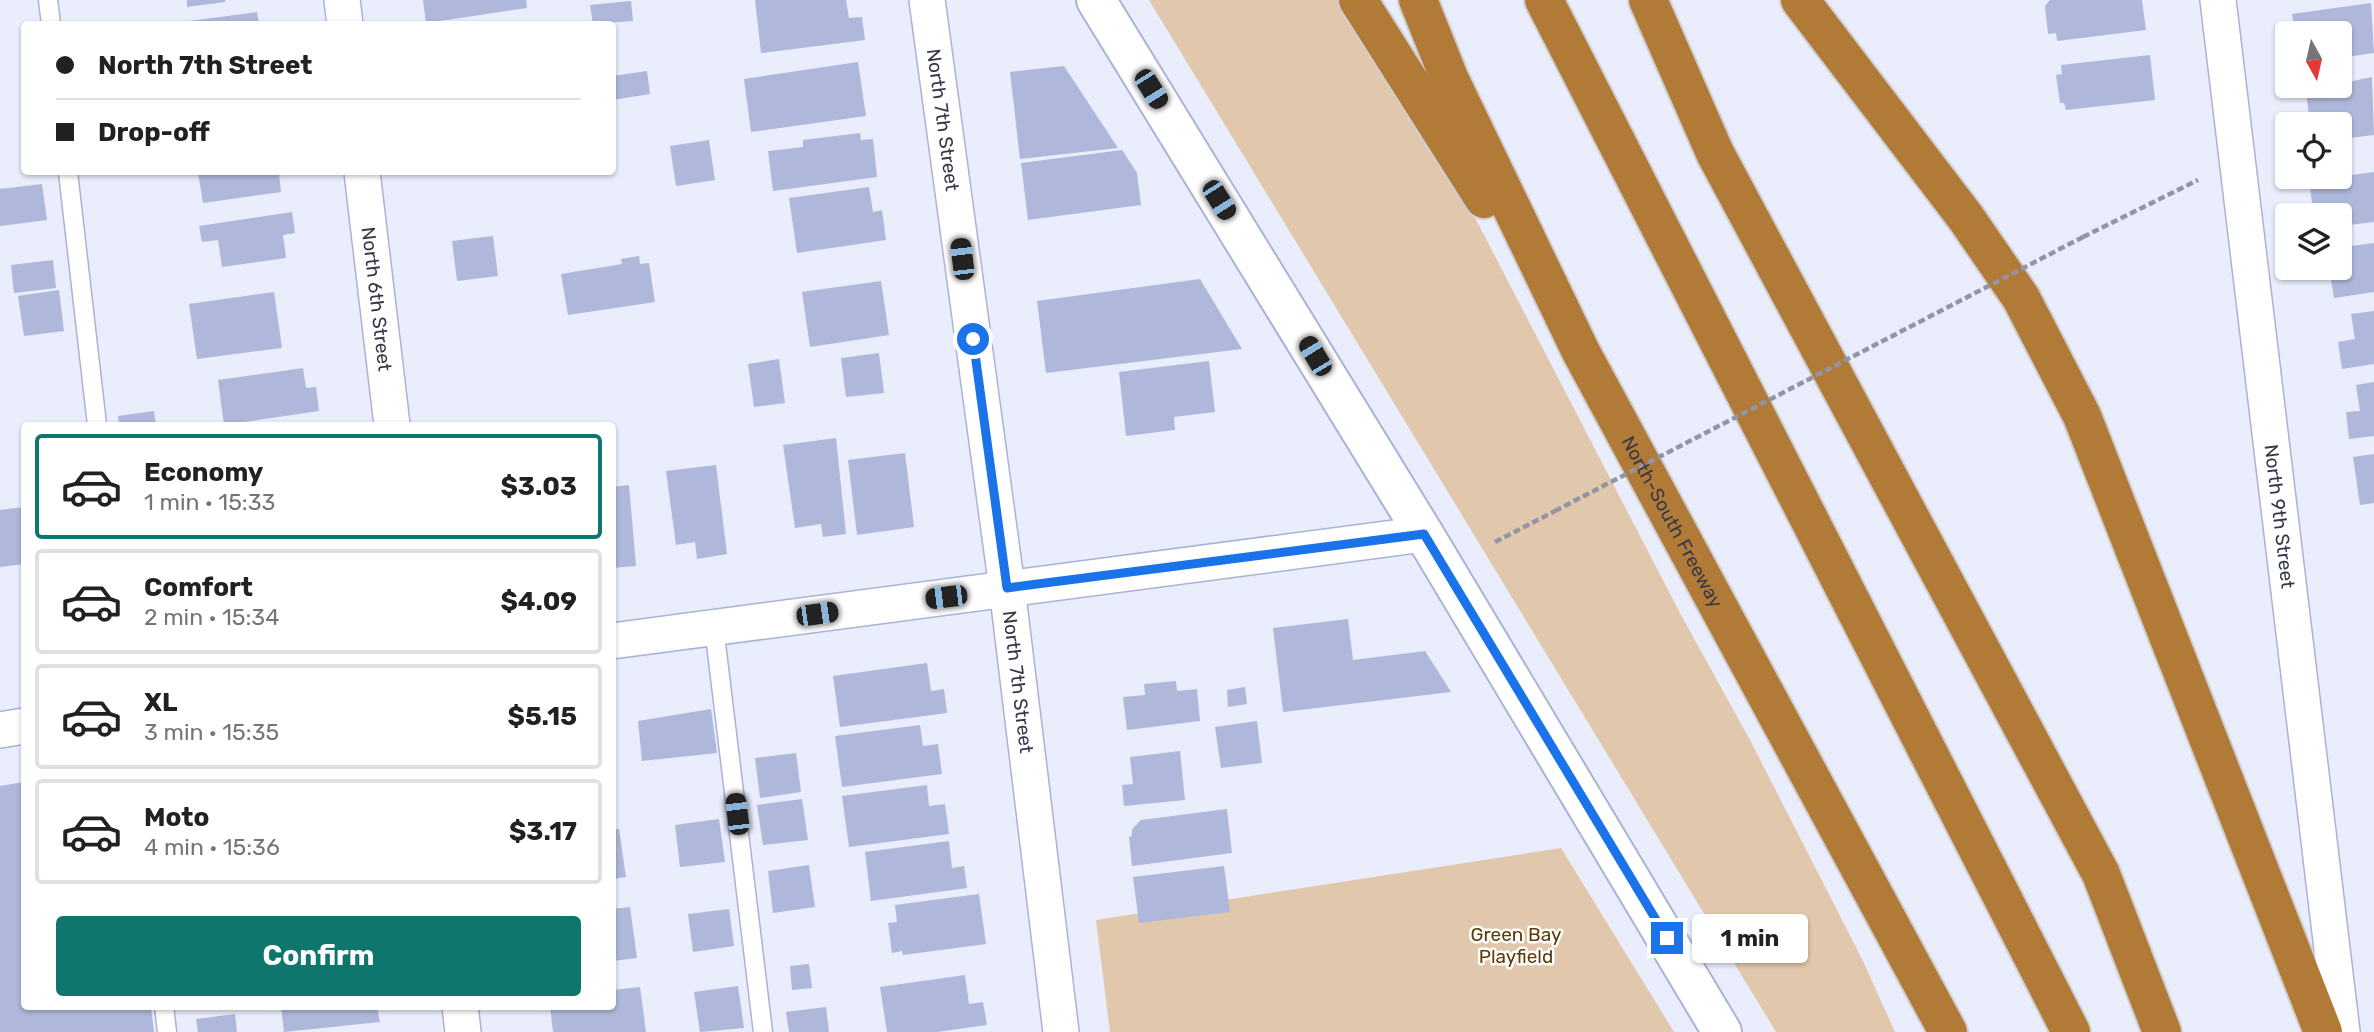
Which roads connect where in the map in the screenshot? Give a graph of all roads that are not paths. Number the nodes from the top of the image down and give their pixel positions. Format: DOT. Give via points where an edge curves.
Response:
graph roads {
  1 [pos="48,0"];
  2 [pos="342,0"];
  3 [pos="927,0"];
  4 [pos="940,0"];
  5 [pos="1096,0"];
  6 [pos="1358,0"];
  7 [pos="1418,0"];
  8 [pos="1544,0"];
  9 [pos="1648,0"];
  10 [pos="1800,0"];
  11 [pos="2218,0"];
  12 [pos="51,21"];
  13 [pos="345,21"];
  14 [pos="933,45"];
  15 [pos="68,175"];
  16 [pos="362,175"];
  17 [pos="1581,352"];
  18 [pos="97,422"];
  19 [pos="392,422"];
  20 [pos="1424,534"];
  21 [pos="1007,588"];
  22 [pos="714,627"];
  23 [pos="616,640"];
  24 [pos="21,726"];
  25 [pos="0,730"];
  26 [pos="164,1010"];
  27 [pos="460,1010"];
  28 [pos="166,1032"];
  29 [pos="463,1032"];
  30 [pos="763,1032"];
  31 [pos="1061,1032"];
  32 [pos="1722,1032"];
  33 [pos="1948,1032"];
  34 [pos="2071,1032"];
  35 [pos="2162,1032"];
  36 [pos="2323,1032"];
  37 [pos="2342,1032"];
  1 -- 12 [label="lane"];
  2 -- 13 [label="street"];
  3 -- 14 [label="street, North 7th Street"];
  4 -- 14 [label="street"];
  5 -- 20 [label="main road"];
  6 -- 17 [label="highway"];
  7 -- 17 [label="highway, North-South Freeway" via="1450,80"];
  8 -- 34 [label="highway"];
  9 -- 35 [label="highway" via="1715,153 2101,874"];
  10 -- 36 [label="highway" via="2021,298 2082,416"];
  11 -- 37 [label="street, North 9th Street"];
  14 -- 21 [label="street, North 7th Street"];
  15 -- 18 [label="lane"];
  16 -- 19 [label="street, North 6th Street"];
  17 -- 33 [label="highway, North-South Freeway"];
  20 -- 21 [label="street"];
  20 -- 32 [label="main road"];
  21 -- 22 [label="street"];
  21 -- 31 [label="street, North 7th Street"];
  22 -- 23 [label="street"];
  22 -- 30 [label="lane"];
  24 -- 25 [label="street"];
  26 -- 28 [label="lane"];
  27 -- 29 [label="street"];
}
